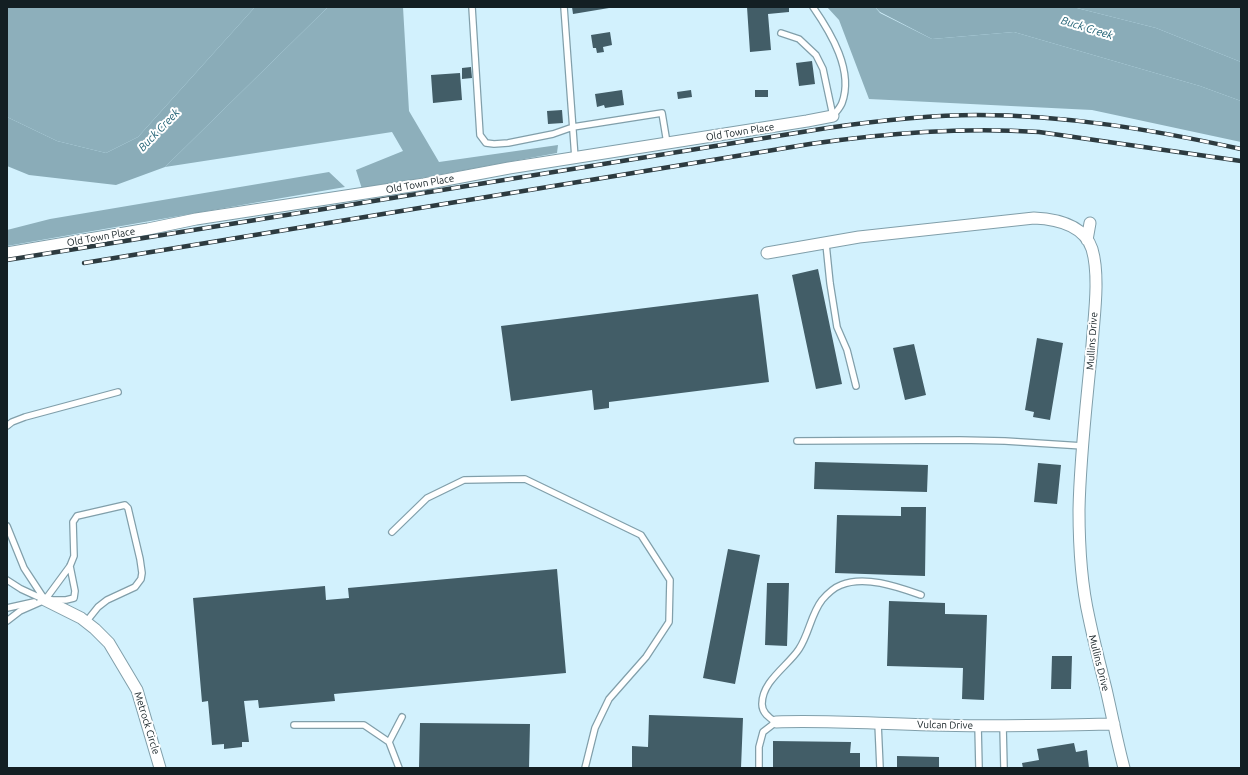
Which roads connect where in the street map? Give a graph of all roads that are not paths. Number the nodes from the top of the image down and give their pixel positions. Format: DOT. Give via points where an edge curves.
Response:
graph roads {
  1 [pos="472,7"];
  2 [pos="564,7"];
  3 [pos="813,7"];
  4 [pos="781,33"];
  5 [pos="833,116"];
  6 [pos="573,127"];
  7 [pos="667,143"];
  8 [pos="575,158"];
  9 [pos="1090,223"];
  10 [pos="1087,240"];
  11 [pos="826,244"];
  12 [pos="7,253"];
  13 [pos="767,253"];
  14 [pos="856,386"];
  15 [pos="118,392"];
  16 [pos="7,426"];
  17 [pos="797,441"];
  18 [pos="1083,446"];
  19 [pos="7,526"];
  20 [pos="392,532"];
  21 [pos="70,566"];
  22 [pos="7,580"];
  23 [pos="921,595"];
  24 [pos="46,600"];
  25 [pos="7,608"];
  26 [pos="7,621"];
  27 [pos="86,622"];
  28 [pos="402,717"];
  29 [pos="776,722"];
  30 [pos="878,723"];
  31 [pos="1114,724"];
  32 [pos="294,726"];
  33 [pos="978,726"];
  34 [pos="1002,726"];
  35 [pos="389,742"];
  36 [pos="160,768"];
  37 [pos="399,768"];
  38 [pos="585,768"];
  39 [pos="759,768"];
  40 [pos="880,768"];
  41 [pos="979,768"];
  42 [pos="1004,768"];
  43 [pos="1124,768"];
  1 -- 6 [label="lane" via="482,139 486,143 508,143 553,134"];
  2 -- 6 [label="lane"];
  3 -- 5 [label="lane" via="835,46 843,64 846,80 841,105"];
  4 -- 5 [label="lane" via="799,39 816,55 823,69"];
  5 -- 7 [label="street, Old Town Place"];
  6 -- 7 [label="lane" via="662,113"];
  6 -- 8 [label="lane"];
  7 -- 8 [label="street, Old Town Place"];
  8 -- 12 [label="street, Old Town Place" via="196,219"];
  9 -- 10 [label="street"];
  10 -- 11 [label="street, Mullins Drive" via="1081,232 1060,221 1034,218 859,237"];
  10 -- 18 [label="street, Mullins Drive" via="1092,248 1096,276"];
  11 -- 13 [label="street, Mullins Drive"];
  11 -- 14 [label="lane" via="837,327 847,350"];
  15 -- 16 [label="lane" via="25,417"];
  17 -- 18 [label="lane" via="960,440"];
  18 -- 31 [label="street, Mullins Drive" via="1081,567 1088,617"];
  19 -- 24 [label="lane" via="24,568"];
  20 -- 38 [label="lane" via="427,498 464,480 525,479 641,535 670,580 669,622 646,656 609,699 595,728"];
  21 -- 24 [label="lane"];
  21 -- 24 [label="lane" via="74,598"];
  21 -- 27 [label="lane" via="74,556 74,519 77,516 125,505 128,508 140,559 141,579 135,587 98,607"];
  22 -- 24 [label="lane"];
  23 -- 29 [label="lane" via="875,582 843,584 832,589 815,610 799,649 768,685 763,695 764,712"];
  24 -- 25 [label="lane"];
  24 -- 26 [label="lane" via="20,611"];
  24 -- 27 [label="street, Metrock Circle"];
  27 -- 36 [label="street, Metrock Circle" via="109,643 138,690"];
  28 -- 35 [label="lane"];
  29 -- 30 [label="street, Vulcan Drive"];
  29 -- 39 [label="lane" via="763,732 759,747"];
  30 -- 33 [label="street, Vulcan Drive"];
  30 -- 40 [label="lane"];
  31 -- 34 [label="street, Vulcan Drive"];
  31 -- 43 [label="street, Mullins Drive"];
  32 -- 35 [label="lane" via="364,726"];
  33 -- 34 [label="street, Vulcan Drive"];
  33 -- 41 [label="lane"];
  34 -- 42 [label="lane"];
  35 -- 37 [label="lane"];
}
